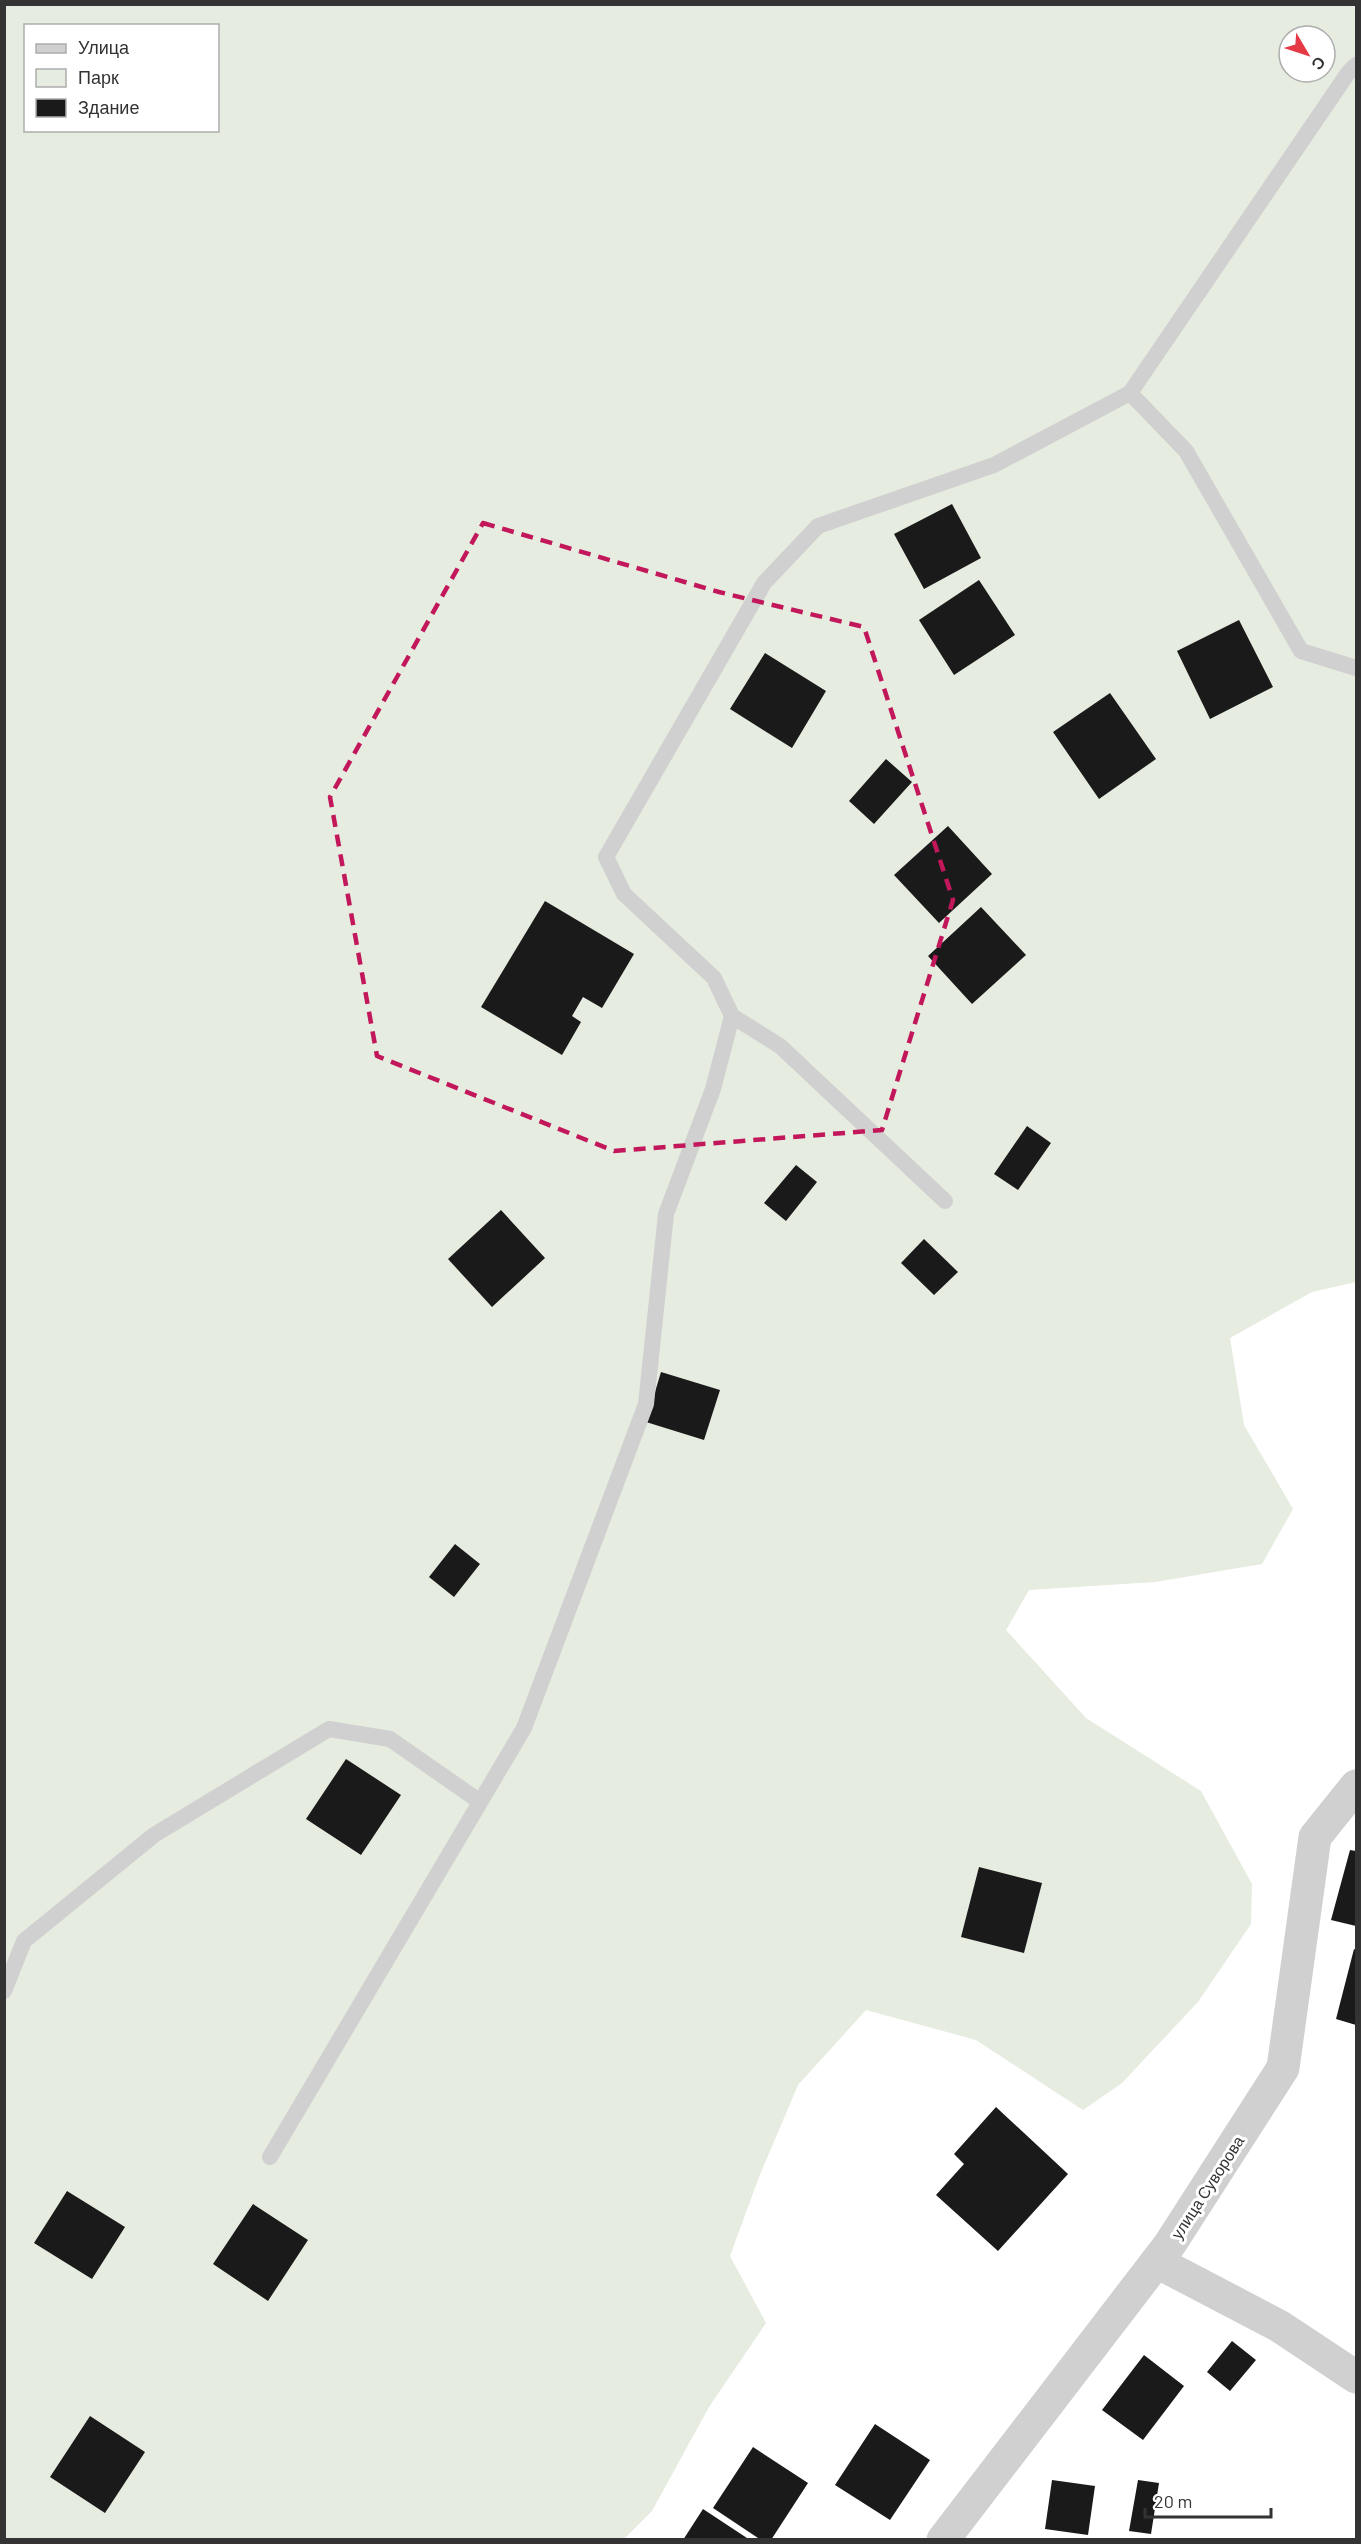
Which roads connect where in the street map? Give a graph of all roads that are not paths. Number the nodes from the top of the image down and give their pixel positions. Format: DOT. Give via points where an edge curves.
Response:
graph roads {
  1 [pos="1356,65"];
  2 [pos="1130,393"];
  3 [pos="1356,669"];
  4 [pos="732,1016"];
  5 [pos="945,1201"];
  6 [pos="1356,1786"];
  7 [pos="479,1801"];
  8 [pos="4,1991"];
  9 [pos="270,2157"];
  10 [pos="1157,2262"];
  11 [pos="1356,2377"];
  12 [pos="943,2540"];
  1 -- 2 [label="lane"];
  2 -- 3 [label="lane" via="1186,451 1301,651"];
  2 -- 4 [label="lane" via="994,465 818,526 765,583 606,857 624,894 714,978"];
  4 -- 5 [label="lane" via="780,1046"];
  4 -- 7 [label="lane" via="713,1089 666,1214 646,1404 524,1728"];
  6 -- 10 [label="street, улица Суворова" via="1315,1837 1284,2068"];
  7 -- 8 [label="lane" via="390,1739 329,1729 154,1835 24,1941"];
  7 -- 9 [label="lane"];
  10 -- 11 [label="street" via="1279,2326"];
  10 -- 12 [label="street, улица Суворова"];
}
